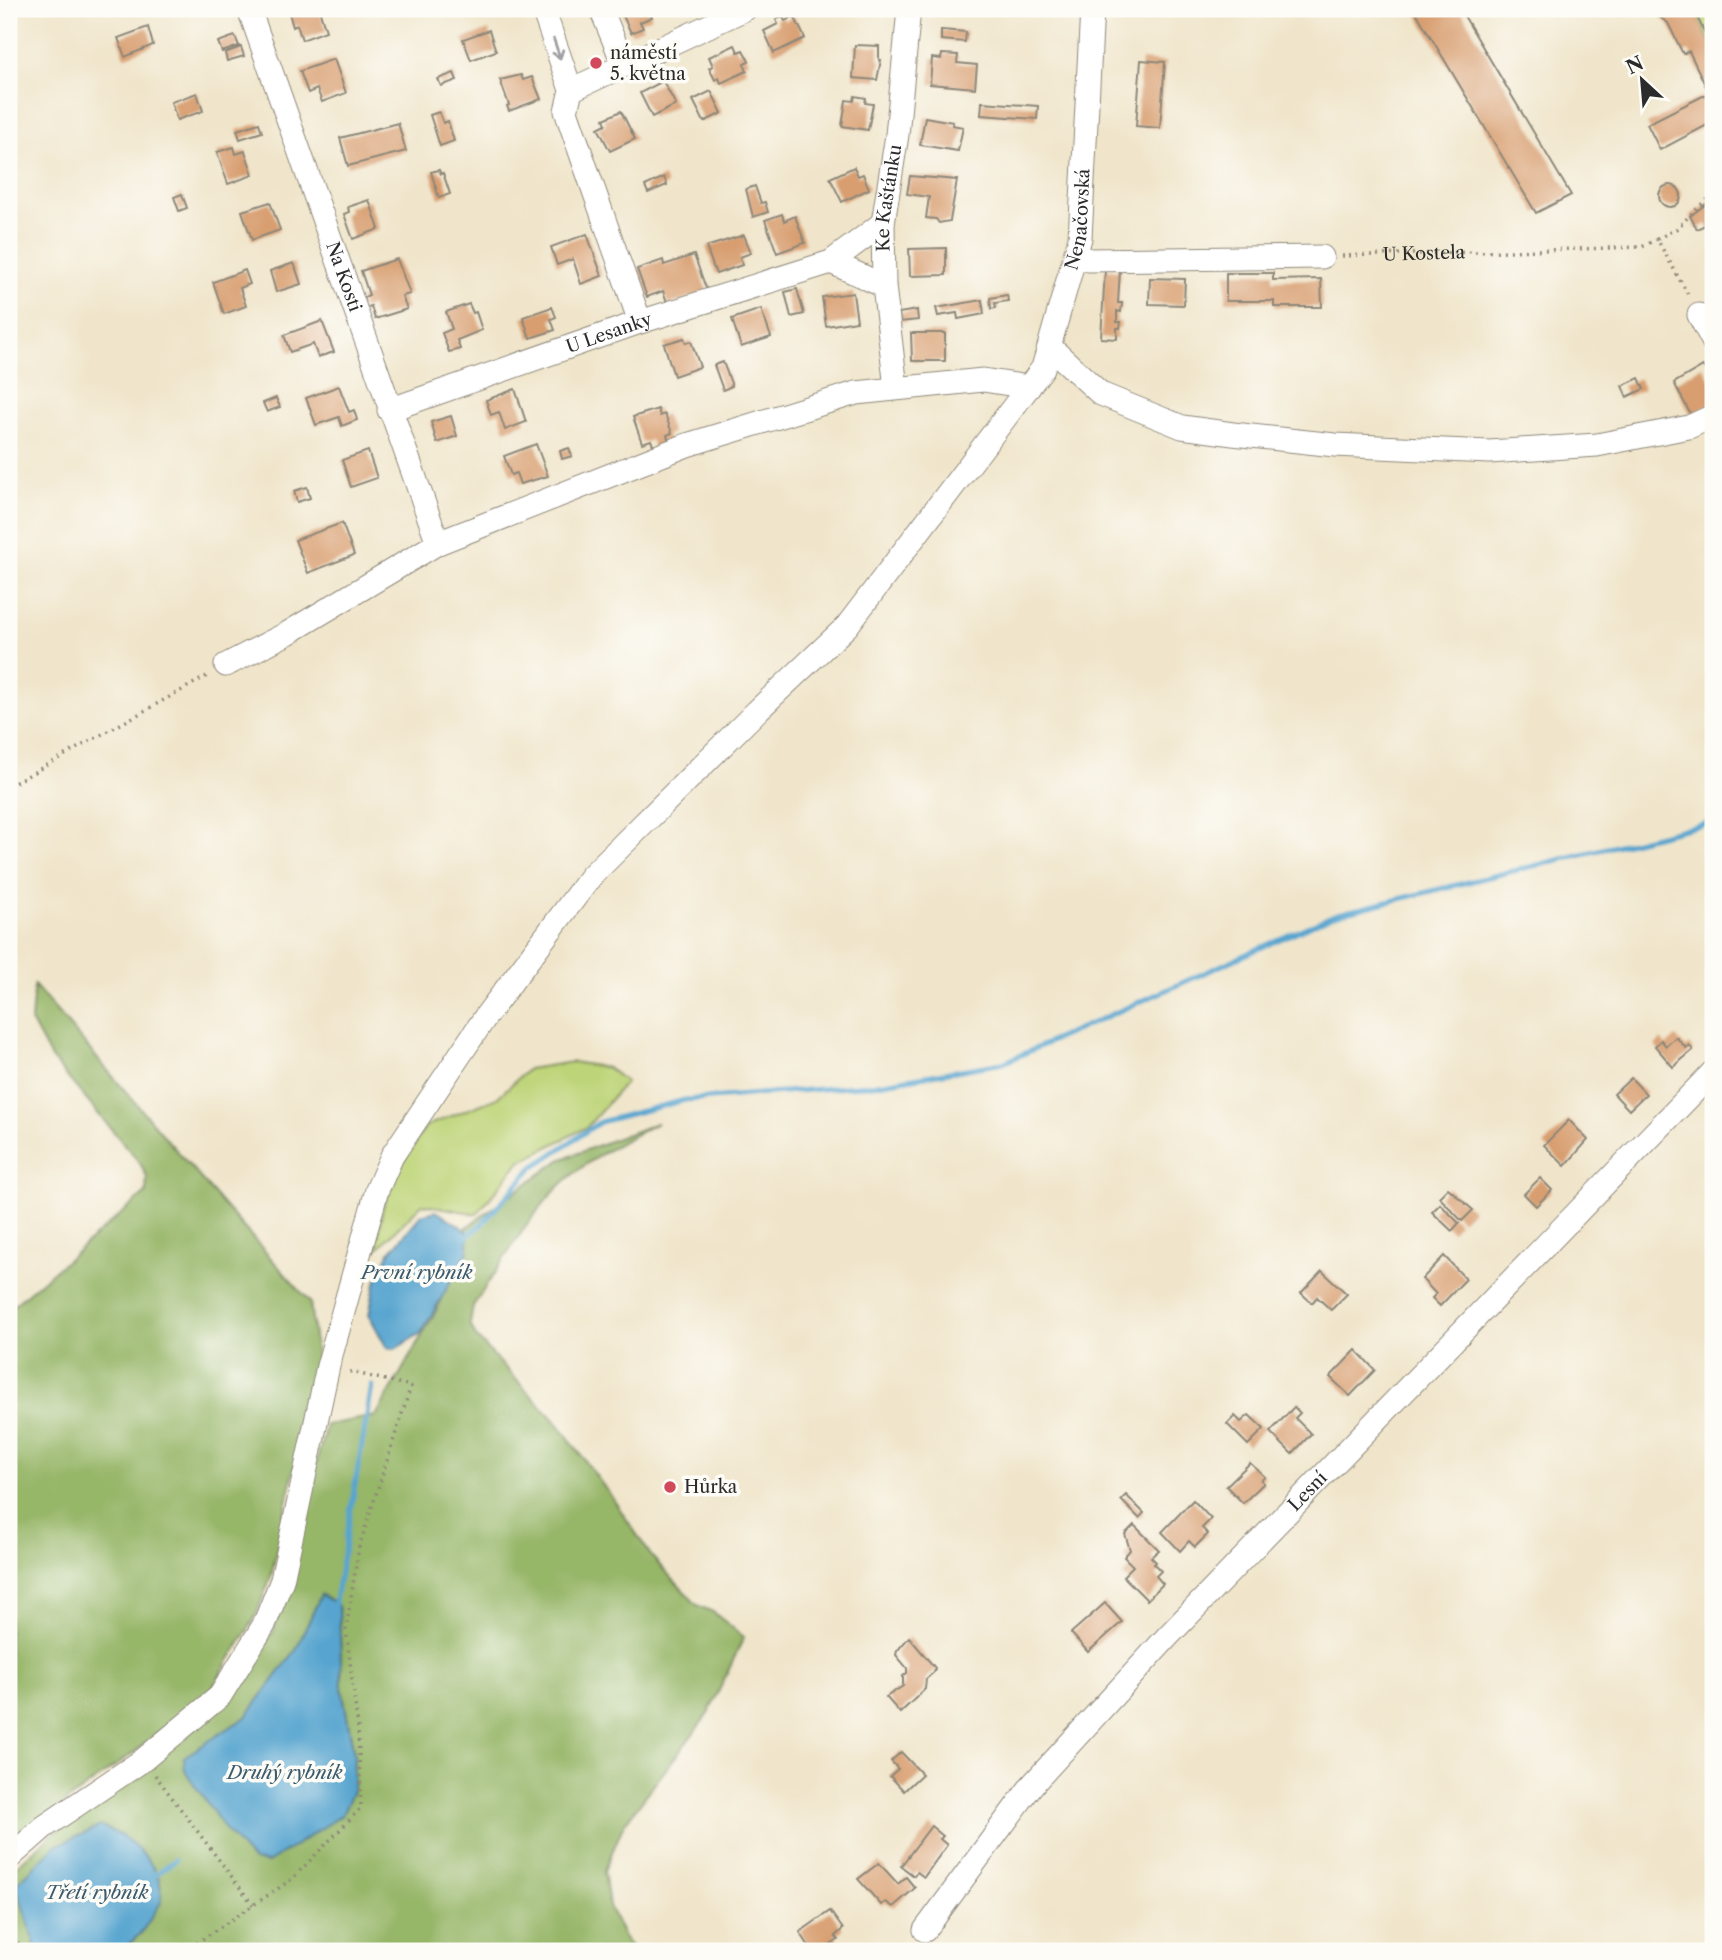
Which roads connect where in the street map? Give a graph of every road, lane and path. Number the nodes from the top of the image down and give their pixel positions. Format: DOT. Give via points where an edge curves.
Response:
graph roads {
  1 [pos="249,9"];
  2 [pos="543,9"];
  3 [pos="601,9"];
  4 [pos="745,9"];
  5 [pos="909,9"];
  6 [pos="1092,9"];
  7 [pos="624,65"];
  8 [pos="571,90"];
  9 [pos="1713,197"];
  10 [pos="883,223"];
  11 [pos="1657,239"];
  12 [pos="1076,253"];
  13 [pos="1322,257"];
  14 [pos="831,262"];
  15 [pos="884,286"];
  16 [pos="1699,315"];
  17 [pos="640,322"];
  18 [pos="1713,341"];
  19 [pos="1050,347"];
  20 [pos="1029,387"];
  21 [pos="896,388"];
  22 [pos="389,410"];
  23 [pos="1713,416"];
  24 [pos="438,543"];
  25 [pos="226,665"];
  26 [pos="9,786"];
  27 [pos="1713,1072"];
  28 [pos="328,1366"];
  29 [pos="143,1760"];
  30 [pos="9,1857"];
  31 [pos="253,1905"];
  32 [pos="925,1930"];
  33 [pos="9,1931"];
  34 [pos="24,1951"];
  35 [pos="185,1951"];
  1 -- 22 [label="street, Na Kosti"];
  2 -- 8 [label="street, one-way"];
  3 -- 7 [label="street"];
  4 -- 7 [label="street"];
  5 -- 10 [label="street, Ke Kaštánku"];
  6 -- 12 [label="street, Nenačovská"];
  7 -- 8 [label="street"];
  8 -- 17 [label="street" via="566,111"];
  9 -- 11 [label="path, U Kostela"];
  10 -- 14 [label="street, U Lesanky"];
  10 -- 15 [label="street, Ke Kaštánku"];
  11 -- 13 [label="path, U Kostela" via="1642,247"];
  11 -- 16 [label="path"];
  12 -- 13 [label="street" via="1088,260"];
  12 -- 19 [label="street, Nenačovská"];
  14 -- 15 [label="street"];
  14 -- 17 [label="street, U Lesanky"];
  15 -- 21 [label="street, Ke Kaštánku"];
  16 -- 18 [label="street"];
  17 -- 22 [label="street, U Lesanky"];
  19 -- 20 [label="street, Nenačovská"];
  19 -- 23 [label="street" via="1101,394 1182,427 1233,434 1489,452 1597,444 1689,427"];
  20 -- 21 [label="street" via="983,380"];
  20 -- 28 [label="street, Nenačovská" via="847,626 591,876 486,1016 392,1156 377,1190"];
  21 -- 24 [label="street" via="856,393 687,445"];
  22 -- 24 [label="street, Na Kosti"];
  24 -- 25 [label="street"];
  25 -- 26 [label="path"];
  27 -- 32 [label="street, Lesní" via="1150,1656 1032,1785"];
  28 -- 29 [label="street, Nenačovská" via="282,1580 264,1625 220,1696"];
  28 -- 31 [label="path" via="411,1386 359,1548 346,1629 358,1728 361,1808 292,1879"];
  29 -- 30 [label="street, Nenačovská" via="44,1827"];
  29 -- 31 [label="path"];
  31 -- 35 [label="path"];
  33 -- 34 [label="path"];
}
